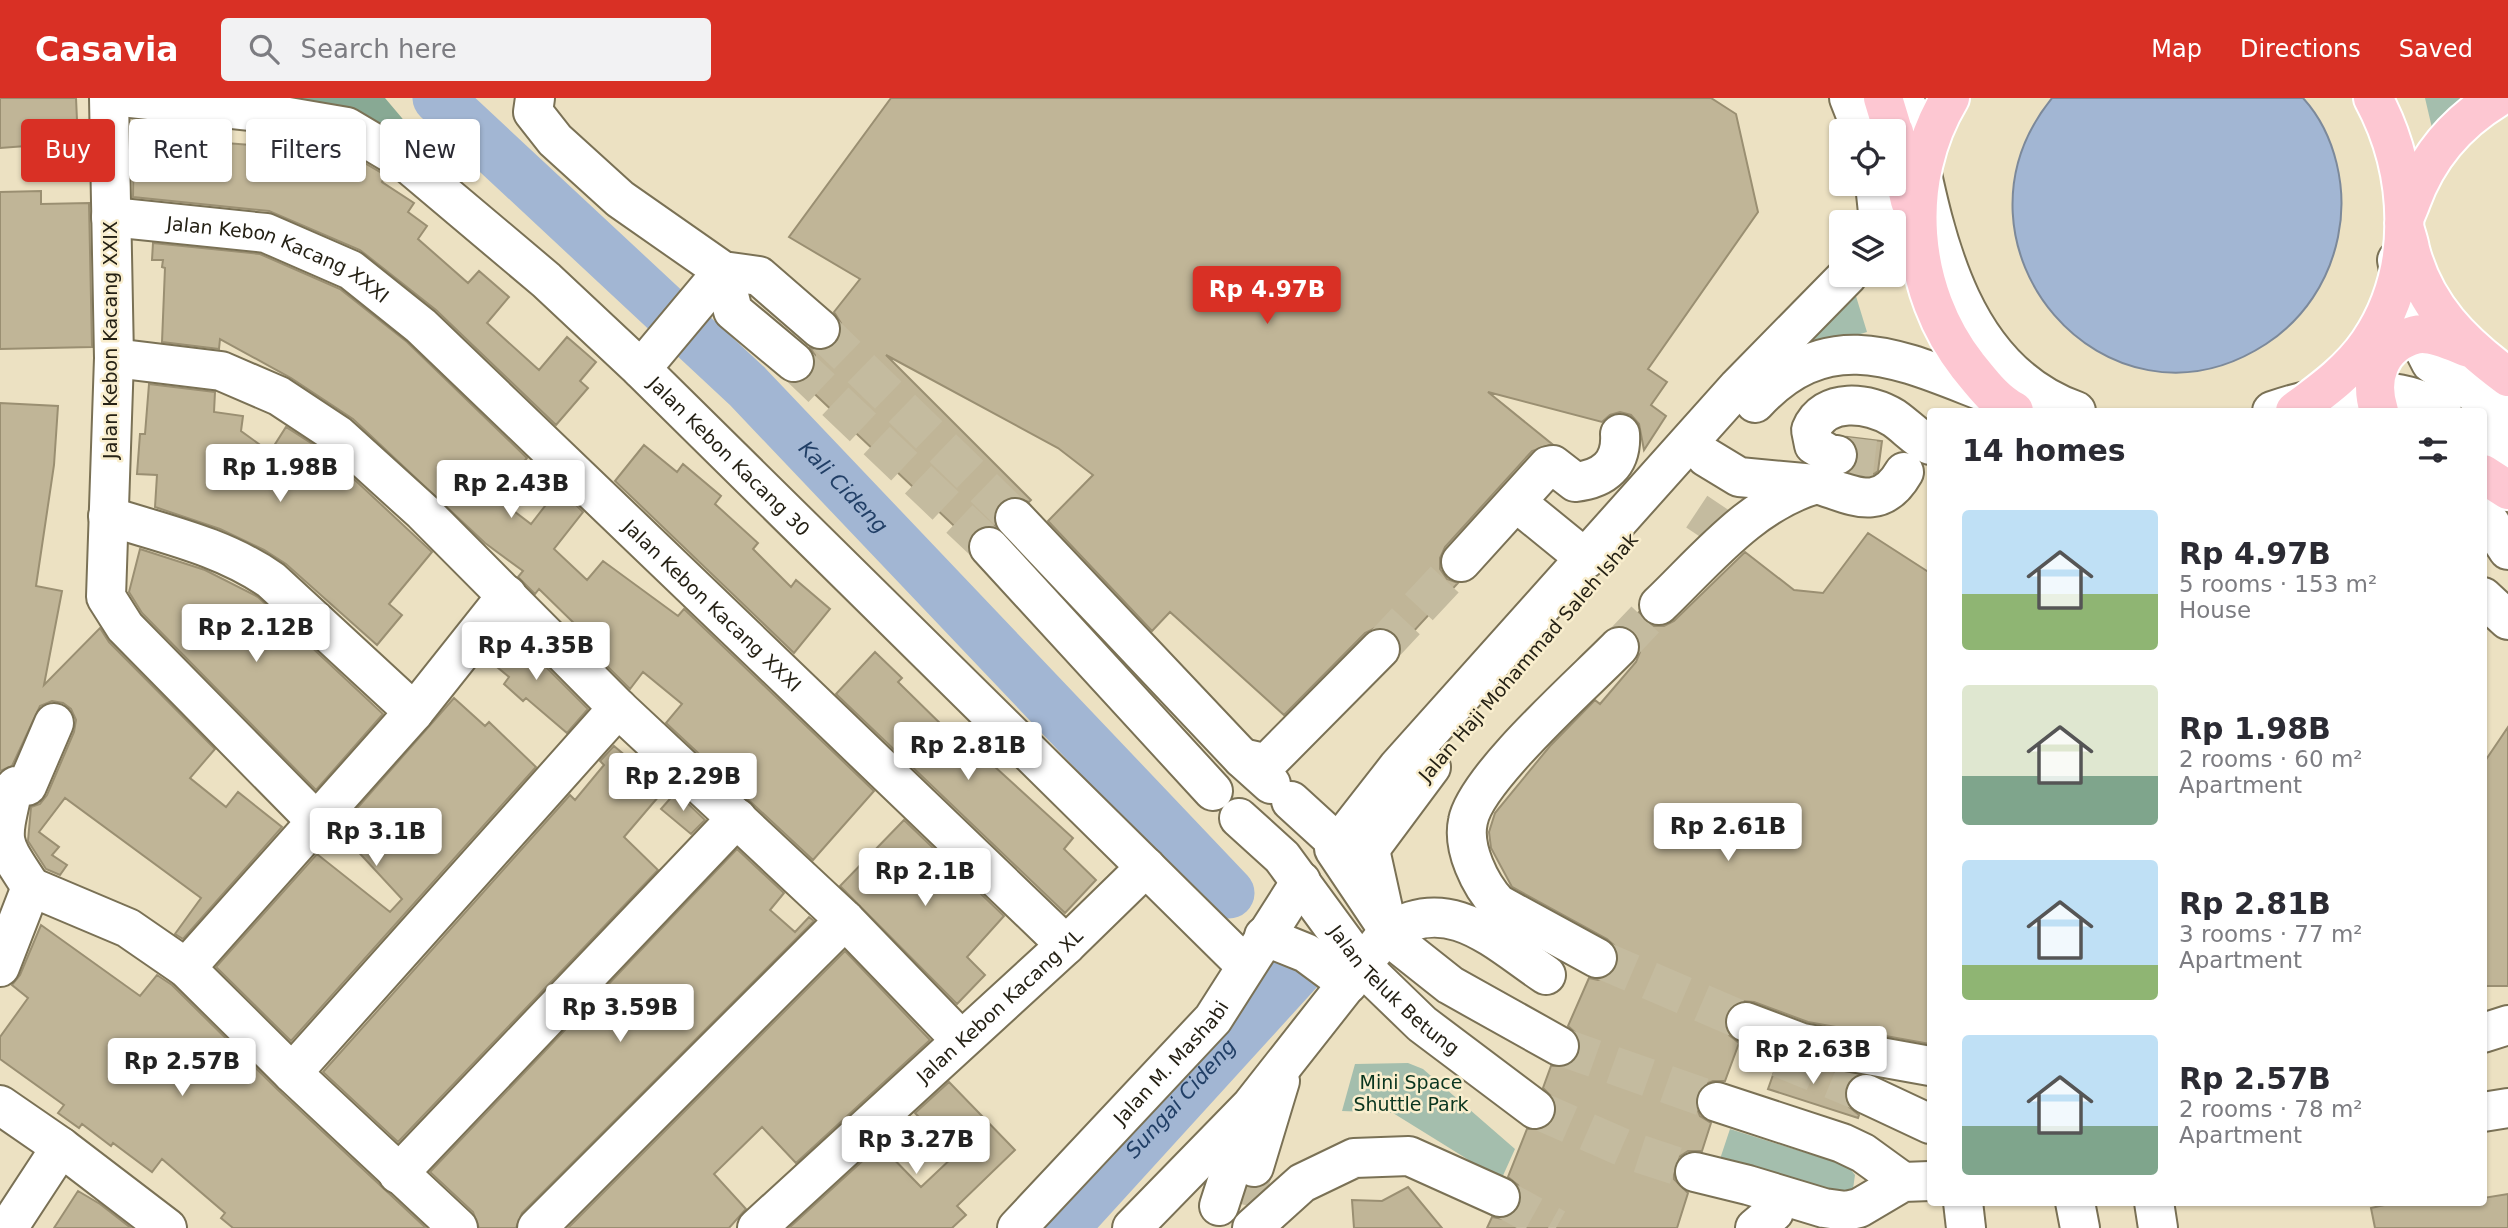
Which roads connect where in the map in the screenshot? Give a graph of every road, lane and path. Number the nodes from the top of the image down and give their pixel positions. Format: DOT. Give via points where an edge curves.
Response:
graph roads {
  1 [pos="109,98"];
  2 [pos="131,98"];
  3 [pos="535,98"];
  4 [pos="1849,98"];
  5 [pos="1883,98"];
  6 [pos="1902,98"];
  7 [pos="1950,98"];
  8 [pos="2355,98"];
  9 [pos="2373,98"];
  10 [pos="2497,98"];
  11 [pos="1857,119"];
  12 [pos="1890,119"];
  13 [pos="1922,171"];
  14 [pos="1906,184"];
  15 [pos="111,218"];
  16 [pos="2404,222"];
  17 [pos="1917,233"];
  18 [pos="2399,274"];
  19 [pos="712,285"];
  20 [pos="1836,287"];
  21 [pos="820,329"];
  22 [pos="2416,334"];
  23 [pos="2469,348"];
  24 [pos="651,357"];
  25 [pos="114,358"];
  26 [pos="794,362"];
  27 [pos="2508,377"];
  28 [pos="2376,401"];
  29 [pos="2306,403"];
  30 [pos="2000,405"];
  31 [pos="2070,408"];
  32 [pos="2285,408"];
  33 [pos="2436,408"];
  34 [pos="2508,417"];
  35 [pos="1620,434"];
  36 [pos="2487,441"];
  37 [pos="1927,442"];
  38 [pos="1683,444"];
  39 [pos="2508,454"];
  40 [pos="1905,469"];
  41 [pos="1827,470"];
  42 [pos="2487,477"];
  43 [pos="1575,482"];
  44 [pos="2508,490"];
  45 [pos="1516,502"];
  46 [pos="2487,509"];
  47 [pos="108,516"];
  48 [pos="1015,518"];
  49 [pos="1622,518"];
  50 [pos="2487,518"];
  51 [pos="2508,522"];
  52 [pos="989,547"];
  53 [pos="2508,550"];
  54 [pos="1586,559"];
  55 [pos="1461,562"];
  56 [pos="507,595"];
  57 [pos="2487,601"];
  58 [pos="1659,604"];
  59 [pos="2508,620"];
  60 [pos="1619,647"];
  61 [pos="1380,649"];
  62 [pos="618,708"];
  63 [pos="414,712"];
  64 [pos="54,723"];
  65 [pos="1242,758"];
  66 [pos="1213,791"];
  67 [pos="737,818"];
  68 [pos="315,820"];
  69 [pos="1244,823"];
  70 [pos="1337,843"];
  71 [pos="1146,867"];
  72 [pos="31,887"];
  73 [pos="1294,892"];
  74 [pos="845,920"];
  75 [pos="1388,932"];
  76 [pos="1066,945"];
  77 [pos="1254,950"];
  78 [pos="1597,958"];
  79 [pos="0,967"];
  80 [pos="186,968"];
  81 [pos="1355,975"];
  82 [pos="1546,975"];
  83 [pos="2508,1025"];
  84 [pos="2487,1032"];
  85 [pos="961,1041"];
  86 [pos="1559,1046"];
  87 [pos="1779,1058"];
  88 [pos="1286,1062"];
  89 [pos="1926,1067"];
  90 [pos="292,1073"];
  91 [pos="1866,1094"];
  92 [pos="1717,1102"];
  93 [pos="0,1105"];
  94 [pos="1251,1106"];
  95 [pos="2508,1108"];
  96 [pos="1535,1109"];
  97 [pos="2487,1111"];
  98 [pos="1927,1122"];
  99 [pos="61,1147"];
  100 [pos="1254,1167"];
  101 [pos="398,1174"];
  102 [pos="1916,1182"];
  103 [pos="1500,1197"];
  104 [pos="1963,1206"];
  105 [pos="2077,1206"];
  106 [pos="2155,1206"];
  107 [pos="1239,1217"];
  108 [pos="1845,1220"];
  109 [pos="1772,1223"];
  110 [pos="8,1228"];
  111 [pos="167,1228"];
  112 [pos="458,1228"];
  113 [pos="537,1228"];
  114 [pos="757,1228"];
  115 [pos="1017,1228"];
  116 [pos="1132,1228"];
  117 [pos="1966,1228"];
  118 [pos="2080,1228"];
  119 [pos="2158,1228"];
  1 -- 15 [label="street, Jalan Kebon Kacang XXIX"];
  2 -- 24 [label="street, Jalan Kebon Kacang 30" via="347,127 406,162 546,280"];
  3 -- 19 [label="street" via="533,112 555,140"];
  4 -- 11 [label="street"];
  5 -- 12 [label="main road"];
  6 -- 13 [label="street"];
  7 -- 13 [label="main road" via="1930,138"];
  8 -- 18 [label="street" via="2373,129 2386,167"];
  9 -- 16 [label="main road" via="2398,160"];
  10 -- 16 [label="main road" via="2473,112 2441,145 2420,178"];
  13 -- 17 [label="main road"];
  13 -- 31 [label="street" via="1959,298 1988,347 2029,386"];
  14 -- 17 [label="main road"];
  15 -- 25 [label="street, Jalan Kebon Kacang XXIX"];
  15 -- 76 [label="street, Jalan Kebon Kacang XXXI" via="266,233 351,270 421,326"];
  16 -- 18 [label="main road"];
  16 -- 23 [label="main road" via="2420,279 2440,315"];
  17 -- 30 [label="main road" via="1938,318 1951,344"];
  18 -- 22 [label="street"];
  18 -- 29 [label="main road" via="2388,310 2369,343 2346,372"];
  19 -- 21 [label="street" via="760,276"];
  19 -- 24 [label="street"];
  19 -- 26 [label="street" via="733,311"];
  20 -- 38 [label="street, Jalan Haji Mohammad Saleh Ishak"];
  22 -- 23 [label="main road"];
  22 -- 28 [label="main road" via="2387,353 2374,378"];
  22 -- 34 [label="street" via="2431,363"];
  23 -- 27 [label="main road"];
  24 -- 71 [label="street, Jalan Kebon Kacang 30"];
  25 -- 47 [label="street, Jalan Kebon Kacang XXIX"];
  25 -- 56 [label="street" via="221,371 279,396 338,435"];
  28 -- 29 [label="street"];
  28 -- 33 [label="street" via="2408,395"];
  29 -- 32 [label="street"];
  30 -- 38 [label="street, Jalan Haji Mohammad Saleh Ishak" via="1887,356 1838,353 1782,376"];
  35 -- 43 [label="street" via="1621,446 1611,469"];
  36 -- 39 [label="street"];
  37 -- 41 [label="street" via="1884,413 1858,405 1836,407 1814,422 1811,438 1821,450"];
  38 -- 41 [label="street" via="1733,490"];
  38 -- 49 [label="street, Jalan Haji Mohammad Saleh Ishak"];
  38 -- 75 [label="street, Jalan Haji Mohammad Saleh Ishak" via="1373,845 1371,855"];
  40 -- 41 [label="street" via="1890,489 1866,498 1850,497"];
  41 -- 58 [label="street" via="1698,554"];
  42 -- 44 [label="main road"];
  43 -- 45 [label="street" via="1550,465"];
  43 -- 49 [label="street"];
  45 -- 54 [label="street"];
  45 -- 55 [label="street"];
  46 -- 51 [label="street"];
  47 -- 63 [label="street" via="229,554 251,566"];
  47 -- 68 [label="street, Jalan Kebon Kacang XXIX" via="106,597 125,626"];
  48 -- 65 [label="street"];
  49 -- 54 [label="street, Jalan Haji Mohammad Saleh Ishak"];
  50 -- 53 [label="street"];
  52 -- 66 [label="street"];
  54 -- 70 [label="street, Jalan Haji Mohammad Saleh Ishak" via="1398,767"];
  56 -- 62 [label="street"];
  56 -- 63 [label="street"];
  57 -- 59 [label="street"];
  60 -- 78 [label="street" via="1470,811 1466,834 1490,895 1508,911"];
  61 -- 65 [label="street" via="1270,761"];
  62 -- 67 [label="street"];
  62 -- 90 [label="street"];
  63 -- 68 [label="street"];
  64 -- 72 [label="street" via="27,786 13,789 2,829 4,846"];
  65 -- 70 [label="street"];
  67 -- 74 [label="street"];
  67 -- 101 [label="street"];
  68 -- 80 [label="street"];
  69 -- 73 [label="street, Jalan Teluk Betung" via="1282,857"];
  70 -- 75 [label="street, Jalan Teluk Betung" via="1335,855"];
  71 -- 76 [label="street, Jalan Kebon Kacang XL"];
  71 -- 77 [label="street, Jalan Kebon Kacang 30"];
  72 -- 79 [label="street"];
  72 -- 80 [label="street" via="128,928"];
  73 -- 77 [label="street, Jalan M. Mashabi"];
  73 -- 81 [label="street, Jalan Teluk Betung"];
  74 -- 85 [label="street"];
  74 -- 113 [label="street"];
  75 -- 81 [label="street"];
  75 -- 82 [label="street" via="1405,921 1459,919"];
  75 -- 86 [label="street, Jalan Teluk Betung" via="1450,985"];
  76 -- 85 [label="street, Jalan Kebon Kacang XL"];
  77 -- 81 [label="street" via="1306,953"];
  77 -- 115 [label="street, Jalan M. Mashabi" via="1213,1019"];
  80 -- 90 [label="street"];
  81 -- 88 [label="street"];
  81 -- 96 [label="street, Jalan Teluk Betung"];
  83 -- 84 [label="street"];
  85 -- 114 [label="street, Jalan Kebon Kacang XL"];
  87 -- 89 [label="street" via="1742,1032"];
  88 -- 94 [label="street"];
  88 -- 100 [label="street"];
  90 -- 101 [label="street"];
  91 -- 98 [label="street"];
  92 -- 102 [label="street" via="1842,1143"];
  93 -- 99 [label="street"];
  94 -- 107 [label="street"];
  94 -- 116 [label="street"];
  95 -- 97 [label="street"];
  99 -- 110 [label="street"];
  99 -- 111 [label="street"];
  101 -- 112 [label="street"];
  102 -- 108 [label="street" via="1859,1208"];
  103 -- 107 [label="street" via="1409,1156 1354,1158"];
  104 -- 117 [label="street"];
  105 -- 118 [label="street"];
  106 -- 119 [label="street"];
  108 -- 109 [label="street" via="1824,1208 1708,1176"];
}
